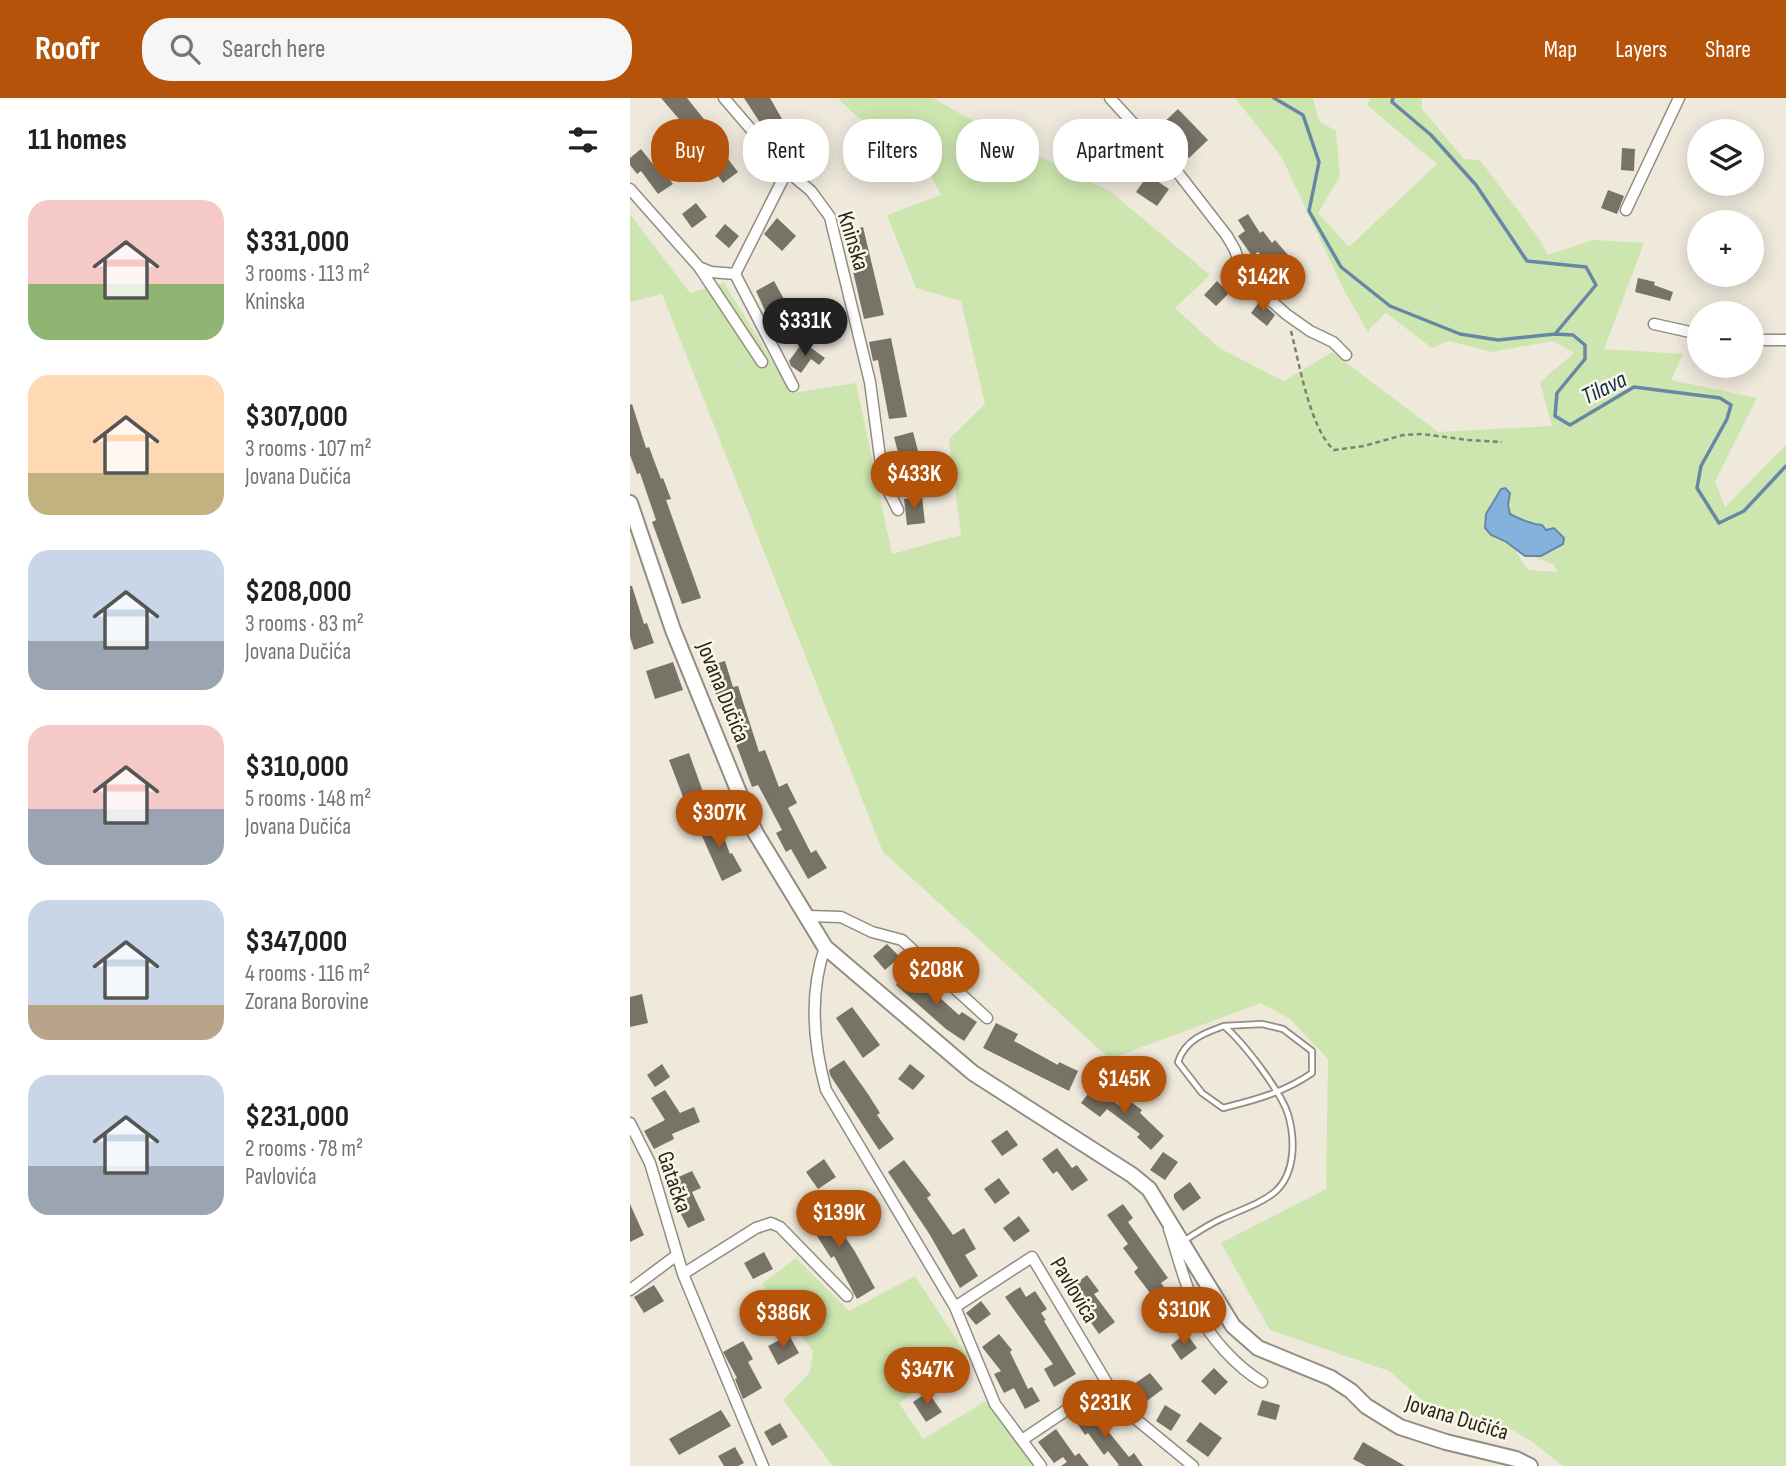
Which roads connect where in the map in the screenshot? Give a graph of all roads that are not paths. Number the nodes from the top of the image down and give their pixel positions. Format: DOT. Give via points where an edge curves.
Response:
graph roads {
  1 [pos="724,98"];
  2 [pos="1110,98"];
  3 [pos="1679,98"];
  4 [pos="743,120"];
  5 [pos="782,182"];
  6 [pos="801,182"];
  7 [pos="630,189"];
  8 [pos="1626,210"];
  9 [pos="699,267"];
  10 [pos="736,274"];
  11 [pos="1654,324"];
  12 [pos="1687,331"];
  13 [pos="1764,340"];
  14 [pos="1786,340"];
  15 [pos="1346,355"];
  16 [pos="762,362"];
  17 [pos="793,386"];
  18 [pos="630,503"];
  19 [pos="898,510"];
  20 [pos="807,916"];
  21 [pos="825,947"];
  22 [pos="987,1018"];
  23 [pos="1224,1026"];
  24 [pos="1276,1091"];
  25 [pos="630,1123"];
  26 [pos="1163,1212"];
  27 [pos="1182,1242"];
  28 [pos="677,1255"];
  29 [pos="683,1274"];
  30 [pos="630,1290"];
  31 [pos="847,1296"];
  32 [pos="955,1307"];
  33 [pos="1262,1382"];
  34 [pos="1107,1383"];
  35 [pos="1022,1440"];
  36 [pos="763,1466"];
  37 [pos="1041,1466"];
  38 [pos="1193,1466"];
  39 [pos="1530,1466"];
  1 -- 4 [label="street, Kninska"];
  2 -- 15 [label="street" via="1175,169 1227,236 1244,277 1286,314"];
  3 -- 8 [label="street"];
  5 -- 10 [label="street"];
  6 -- 19 [label="street, Kninska" via="830,216 870,382 883,480"];
  7 -- 9 [label="street"];
  9 -- 10 [label="street"];
  9 -- 16 [label="street"];
  10 -- 17 [label="street"];
  11 -- 12 [label="street"];
  13 -- 14 [label="street"];
  18 -- 20 [label="main road, Jovana Dučića" via="673,630 755,832"];
  20 -- 21 [label="main road, Jovana Dučića"];
  20 -- 22 [label="street" via="841,917 902,940"];
  21 -- 26 [label="main road, Jovana Dučića" via="973,1073 1141,1182"];
  21 -- 32 [label="street" via="817,982 815,1029 826,1090"];
  23 -- 24 [label="lane"];
  23 -- 24 [label="lane" via="1262,1024 1283,1029 1312,1051 1312,1073 1290,1088"];
  23 -- 24 [label="lane" via="1202,1033 1182,1050 1178,1062 1202,1093 1223,1108"];
  24 -- 27 [label="lane" via="1287,1113 1292,1140 1286,1177 1258,1203"];
  25 -- 28 [label="street, Gatačka" via="650,1163"];
  26 -- 27 [label="main road, Jovana Dučića"];
  26 -- 33 [label="street" via="1198,1312 1222,1347"];
  27 -- 39 [label="main road, Jovana Dučića" via="1233,1326 1258,1348 1331,1378 1400,1427"];
  28 -- 29 [label="street, Gatačka"];
  28 -- 30 [label="street"];
  29 -- 31 [label="street" via="771,1223"];
  29 -- 36 [label="street, Gatačka"];
  32 -- 34 [label="street, Pavlovića" via="1032,1257"];
  32 -- 35 [label="street" via="995,1404"];
  34 -- 35 [label="street"];
  34 -- 38 [label="street, Pavlovića" via="1137,1420"];
  35 -- 37 [label="street"];
}
